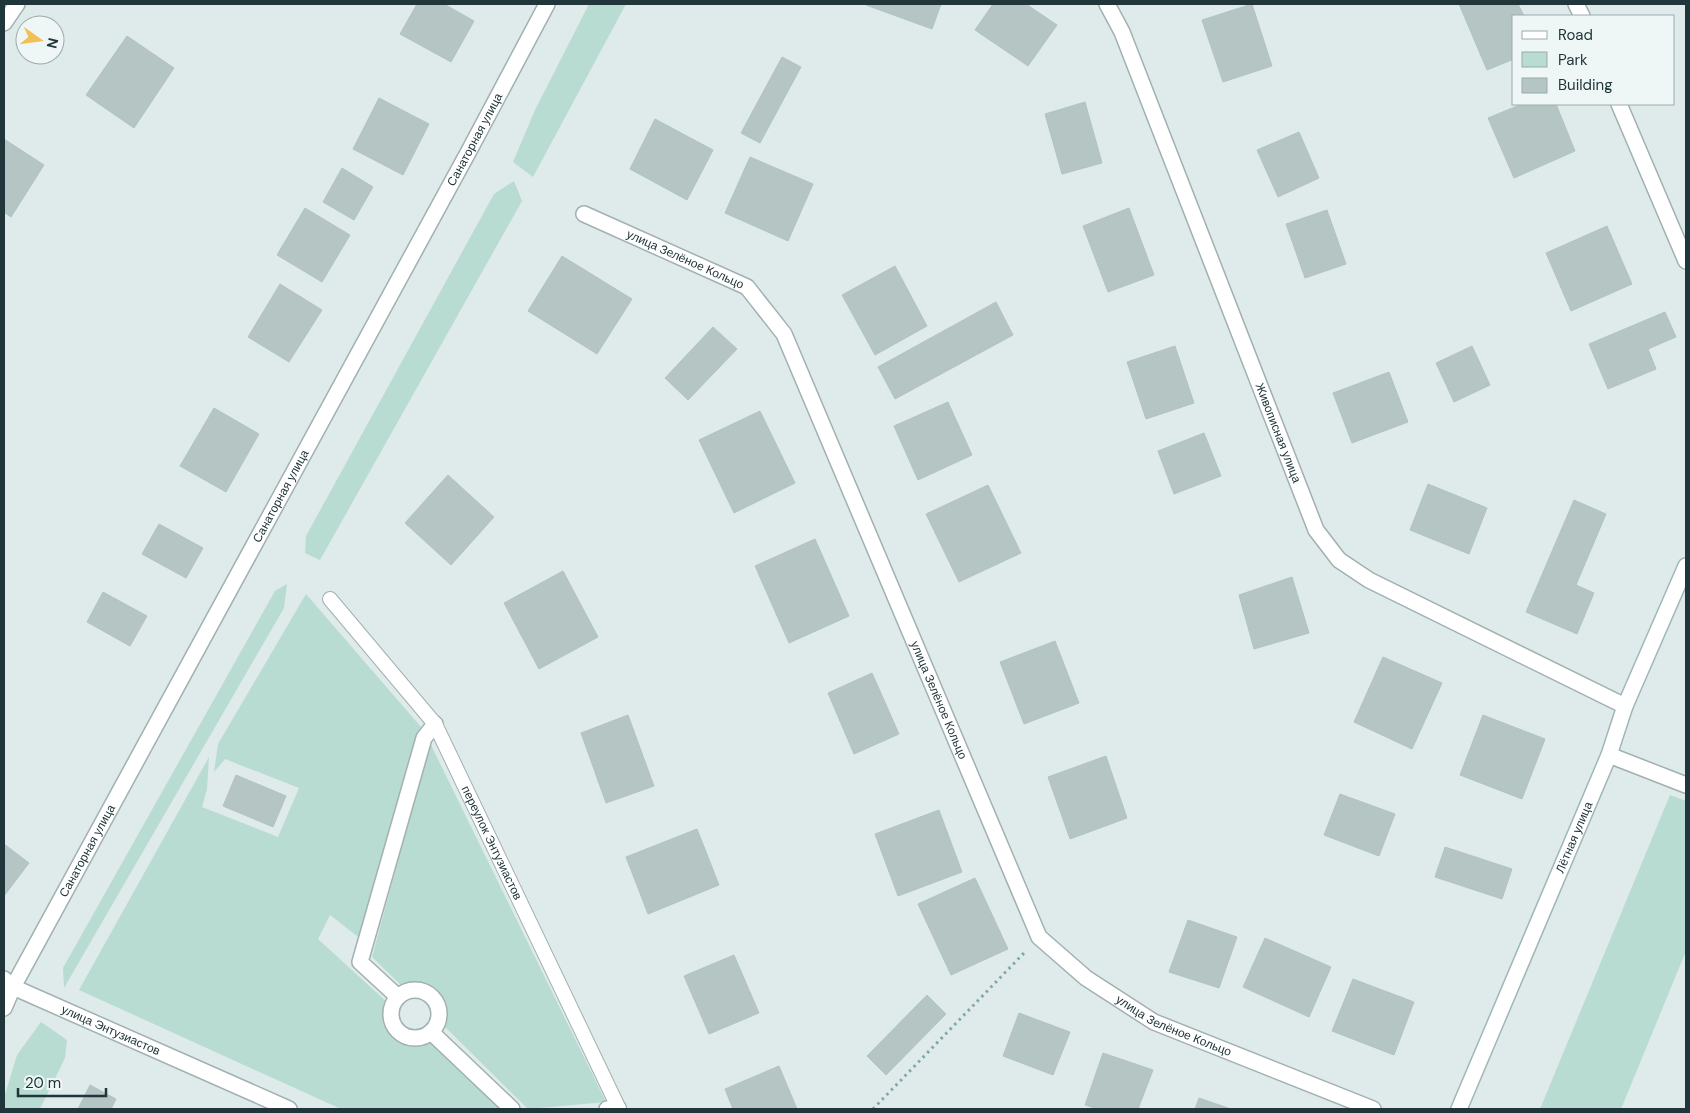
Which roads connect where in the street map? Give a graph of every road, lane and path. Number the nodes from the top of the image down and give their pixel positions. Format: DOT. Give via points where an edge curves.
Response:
graph roads {
  1 [pos="17,4"];
  2 [pos="546,4"];
  3 [pos="1107,4"];
  4 [pos="4,23"];
  5 [pos="1619,105"];
  6 [pos="584,214"];
  7 [pos="1686,261"];
  8 [pos="1686,566"];
  9 [pos="330,599"];
  10 [pos="1625,706"];
  11 [pos="435,724"];
  12 [pos="1609,755"];
  13 [pos="1686,785"];
  14 [pos="1039,937"];
  15 [pos="8,983"];
  16 [pos="398,997"];
  17 [pos="4,1008"];
  18 [pos="431,1032"];
  19 [pos="289,1109"];
  20 [pos="512,1109"];
  21 [pos="615,1109"];
  22 [pos="873,1109"];
  23 [pos="1373,1109"];
  24 [pos="1459,1109"];
  1 -- 4 [label="street"];
  2 -- 15 [label="street, Санаторная улица" via="470,149"];
  3 -- 10 [label="street, Живописная улица" via="1122,32 1316,530 1339,560 1370,580"];
  5 -- 7 [label="street"];
  6 -- 14 [label="street, улица Зелёное Кольцо" via="746,287 784,334"];
  8 -- 10 [label="street, Лётная улица"];
  9 -- 11 [label="lane, переулок Энтузиастов"];
  10 -- 12 [label="street, Лётная улица"];
  11 -- 16 [label="street" via="424,738 360,962"];
  11 -- 21 [label="lane, переулок Энтузиастов"];
  12 -- 13 [label="street"];
  12 -- 24 [label="street, Лётная улица"];
  14 -- 22 [label="path"];
  14 -- 23 [label="street, улица Зелёное Кольцо" via="1086,978 1154,1022"];
  15 -- 17 [label="street, Санаторная улица"];
  15 -- 19 [label="street, улица Энтузиастов"];
  16 -- 18 [label="street" via="392,1010 393,1024 404,1036 418,1038"];
  16 -- 18 [label="street" via="410,991 422,991 433,998 439,1015"];
  18 -- 20 [label="street"];
}
